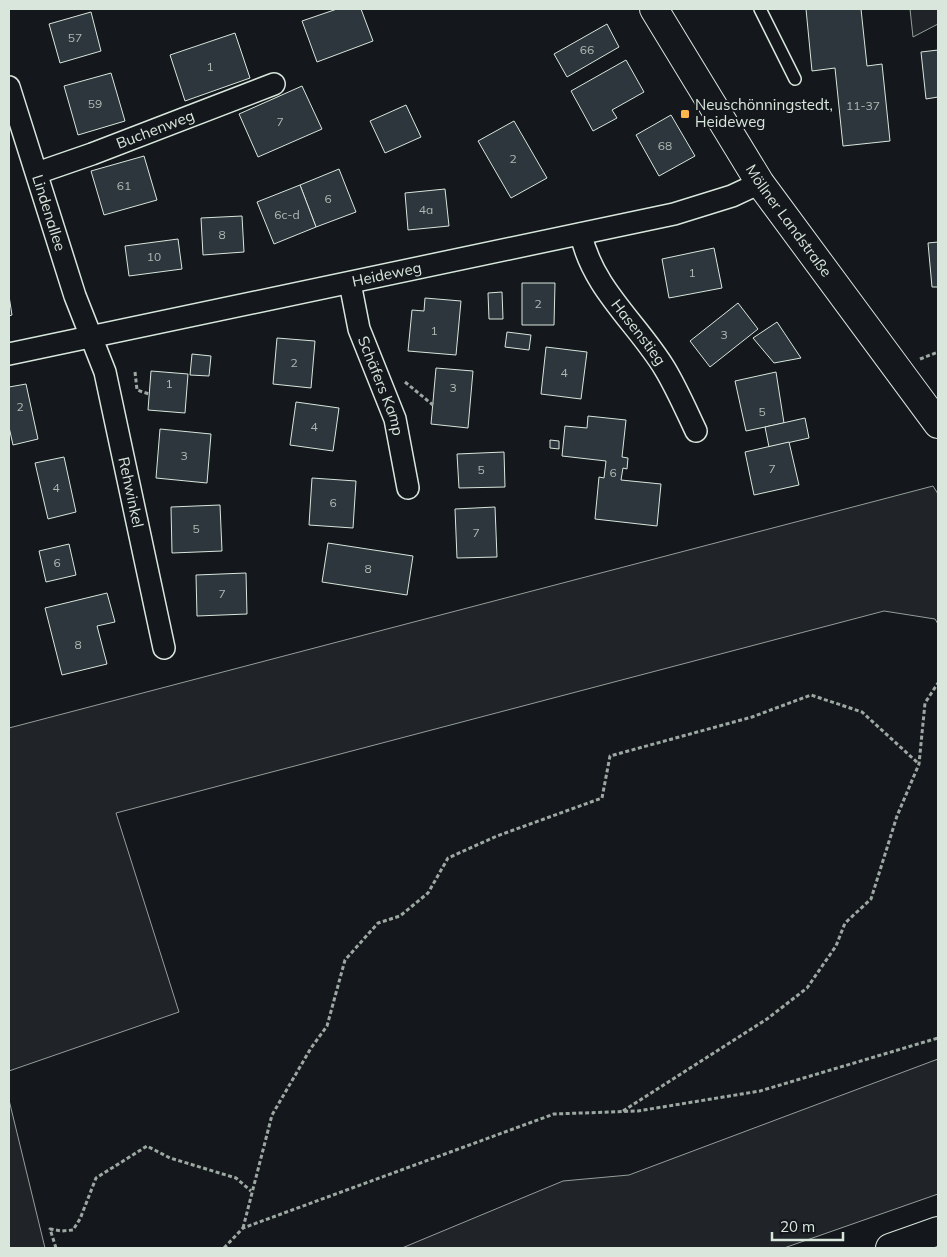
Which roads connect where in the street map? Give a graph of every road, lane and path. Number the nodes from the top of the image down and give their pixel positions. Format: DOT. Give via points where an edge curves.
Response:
graph roads {
  1 [pos="654,9"];
  2 [pos="760,9"];
  3 [pos="795,79"];
  4 [pos="274,84"];
  5 [pos="10,97"];
  6 [pos="37,173"];
  7 [pos="760,183"];
  8 [pos="580,234"];
  9 [pos="350,283"];
  10 [pos="92,337"];
  11 [pos="9,354"];
  12 [pos="135,372"];
  13 [pos="403,379"];
  14 [pos="149,394"];
  15 [pos="432,405"];
  16 [pos="938,424"];
  17 [pos="696,431"];
  18 [pos="408,488"];
  19 [pos="164,648"];
  20 [pos="938,683"];
  21 [pos="919,764"];
  22 [pos="938,1038"];
  23 [pos="621,1112"];
  24 [pos="251,1191"];
  25 [pos="242,1228"];
  26 [pos="938,1232"];
  27 [pos="56,1248"];
  28 [pos="224,1248"];
  29 [pos="890,1248"];
  1 -- 7 [label="main road, Möllner Landstraße"];
  2 -- 3 [label="lane"];
  4 -- 6 [label="street, Buchenweg"];
  5 -- 6 [label="street, Lindenallee"];
  6 -- 10 [label="street, Lindenallee" via="75,296"];
  7 -- 8 [label="street, Heideweg" via="732,196 674,214"];
  7 -- 16 [label="main road, Möllner Landstraße"];
  8 -- 9 [label="street, Heideweg"];
  8 -- 17 [label="street, Hasenstieg" via="585,255 599,280 665,369"];
  9 -- 10 [label="street, Heideweg"];
  9 -- 18 [label="street, Schäfers Kamp" via="359,329 395,419"];
  10 -- 11 [label="street, Heideweg"];
  10 -- 19 [label="street, Rehwinkel" via="105,372"];
  12 -- 14 [label="path" via="137,390"];
  13 -- 15 [label="path"];
  20 -- 21 [label="path" via="925,703"];
  21 -- 23 [label="path" via="897,816 871,899 845,923 836,946 807,988 767,1019"];
  21 -- 24 [label="path" via="862,712 811,695 752,717 610,756 602,798 497,836 448,858 428,893 400,916 378,923 345,960 327,1026 272,1115"];
  22 -- 23 [label="path" via="760,1091"];
  23 -- 25 [label="path" via="554,1114"];
  24 -- 25 [label="path"];
  24 -- 27 [label="path" via="236,1178 170,1158 147,1146 96,1178 73,1230 50,1229"];
  25 -- 28 [label="path"];
  26 -- 29 [label="main road"];
}
